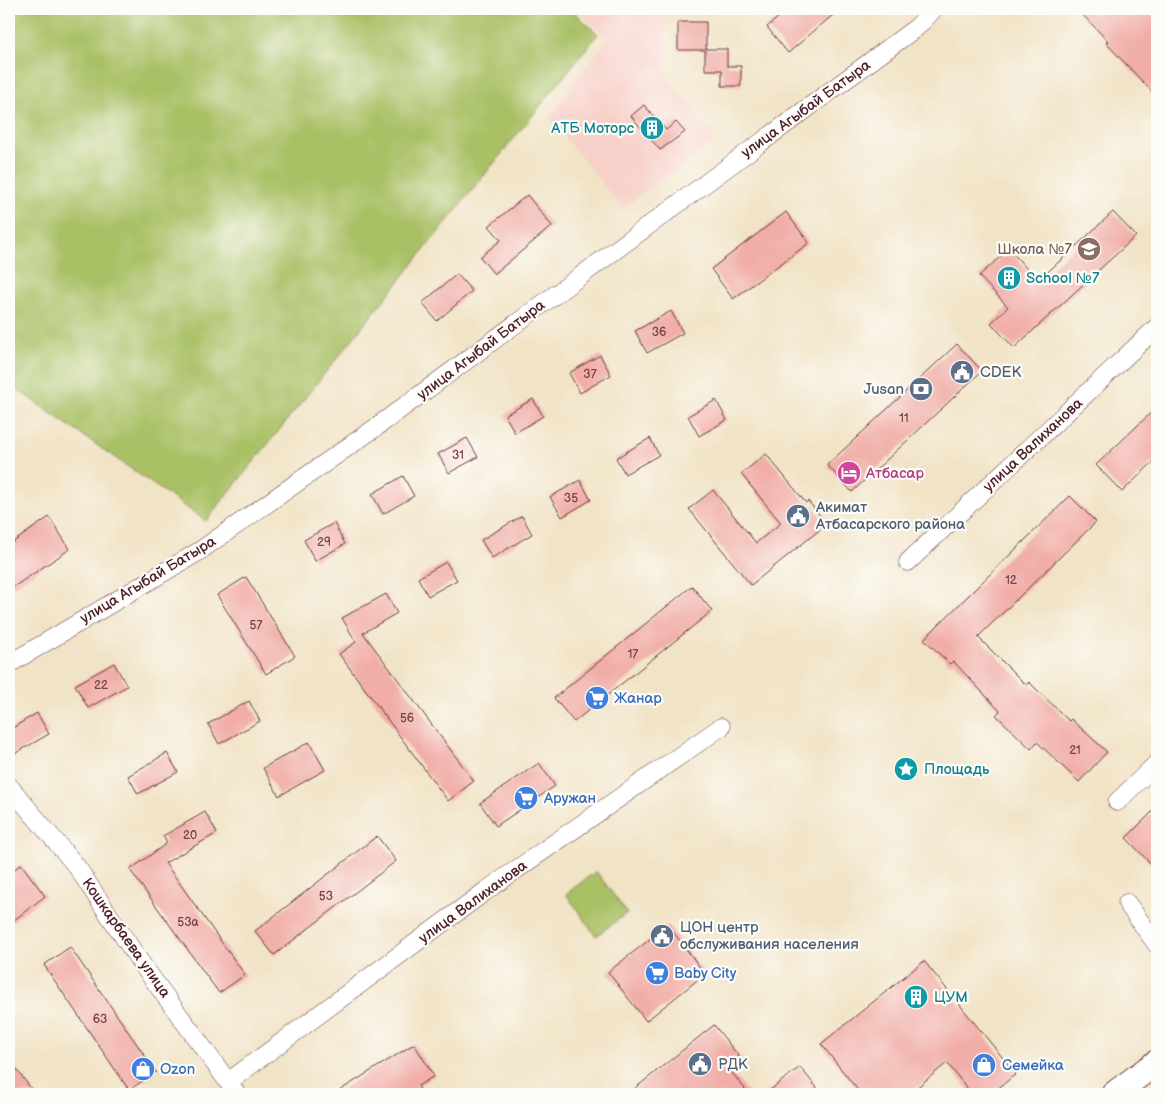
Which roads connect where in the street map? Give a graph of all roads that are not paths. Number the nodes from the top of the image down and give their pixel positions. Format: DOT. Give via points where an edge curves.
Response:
graph roads {
  1 [pos="934,9"];
  2 [pos="1157,327"];
  3 [pos="908,562"];
  4 [pos="9,664"];
  5 [pos="721,727"];
  6 [pos="1157,763"];
  7 [pos="9,786"];
  8 [pos="1116,802"];
  9 [pos="1126,903"];
  10 [pos="1157,945"];
  11 [pos="1157,1062"];
  12 [pos="233,1088"];
  13 [pos="1114,1094"];
  1 -- 4 [label="street, улица Агыбай Батыра" via="917,27 375,428 198,552"];
  2 -- 3 [label="street, улица Валиханова"];
  5 -- 12 [label="street, улица Валиханова" via="488,890"];
  6 -- 8 [label="street"];
  7 -- 12 [label="street, Кошкарбаева улица" via="77,867 141,963"];
  9 -- 10 [label="street"];
  11 -- 13 [label="main road"];
}
